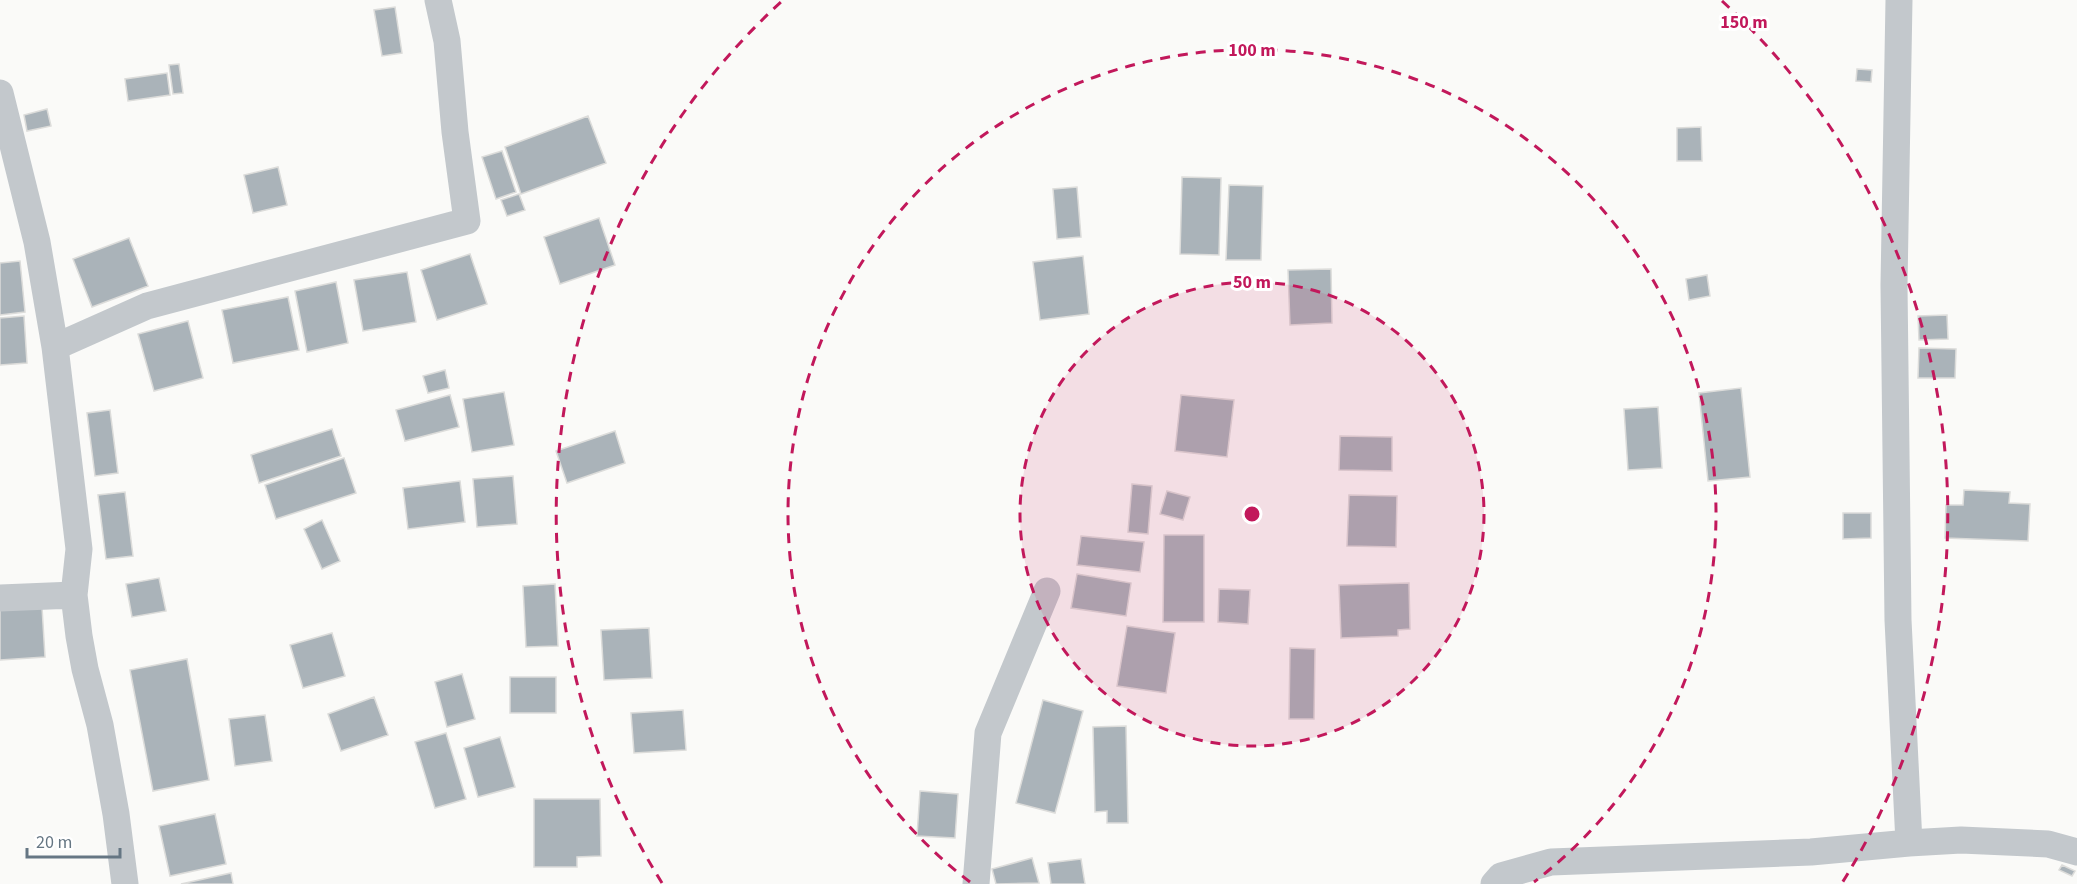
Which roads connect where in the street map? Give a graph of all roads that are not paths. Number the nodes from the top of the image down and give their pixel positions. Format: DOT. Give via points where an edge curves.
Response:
graph roads {
  1 [pos="438,0"];
  2 [pos="1899,0"];
  3 [pos="0,93"];
  4 [pos="55,347"];
  5 [pos="1047,591"];
  6 [pos="74,595"];
  7 [pos="0,598"];
  8 [pos="1909,843"];
  9 [pos="2077,852"];
  10 [pos="125,884"];
  11 [pos="976,884"];
  12 [pos="1494,884"];
  1 -- 4 [label="street" via="447,41 467,221 147,306"];
  2 -- 8 [label="street" via="1895,332 1898,620"];
  3 -- 4 [label="street" via="36,242"];
  4 -- 6 [label="street" via="79,549"];
  5 -- 11 [label="street" via="988,733"];
  6 -- 7 [label="street"];
  6 -- 10 [label="street" via="78,636 116,814"];
  8 -- 9 [label="street" via="2014,842 2048,844"];
  8 -- 12 [label="street" via="1811,852 1551,862 1501,876"];
}
